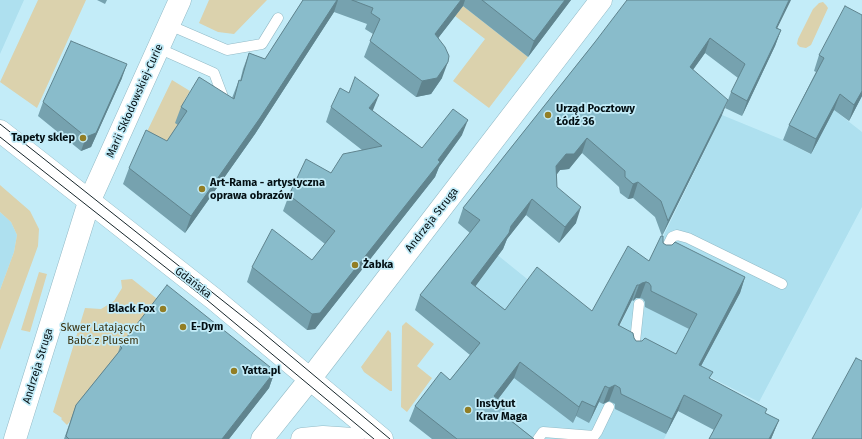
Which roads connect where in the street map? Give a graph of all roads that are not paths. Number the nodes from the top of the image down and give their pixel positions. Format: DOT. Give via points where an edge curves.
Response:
graph roads {
  1 [pos="180,0"];
  2 [pos="601,0"];
  3 [pos="278,18"];
  4 [pos="169,25"];
  5 [pos="158,48"];
  6 [pos="225,104"];
  7 [pos="0,131"];
  8 [pos="89,202"];
  9 [pos="663,255"];
  10 [pos="782,284"];
  11 [pos="639,304"];
  12 [pos="634,351"];
  13 [pos="310,379"];
  14 [pos="609,406"];
  15 [pos="16,439"];
  16 [pos="262,439"];
  17 [pos="302,439"];
  18 [pos="353,439"];
  19 [pos="382,439"];
  20 [pos="538,439"];
  1 -- 4 [label="street, Marii Skłodowskiej-Curie"];
  2 -- 13 [label="street, Andrzeja Struga"];
  3 -- 4 [label="lane" via="262,44 227,50"];
  4 -- 5 [label="street, Marii Skłodowskiej-Curie"];
  5 -- 6 [label="lane" via="214,73"];
  5 -- 8 [label="street, Marii Skłodowskiej-Curie"];
  7 -- 8 [label="street, Gdańska"];
  8 -- 13 [label="street, Gdańska" via="214,299"];
  8 -- 15 [label="street, Andrzeja Struga"];
  9 -- 10 [label="lane" via="672,237 677,235"];
  11 -- 12 [label="lane"];
  13 -- 16 [label="street, Andrzeja Struga"];
  13 -- 19 [label="street, Gdańska"];
  14 -- 20 [label="lane" via="594,436 543,432"];
  17 -- 18 [label="street"];
}
